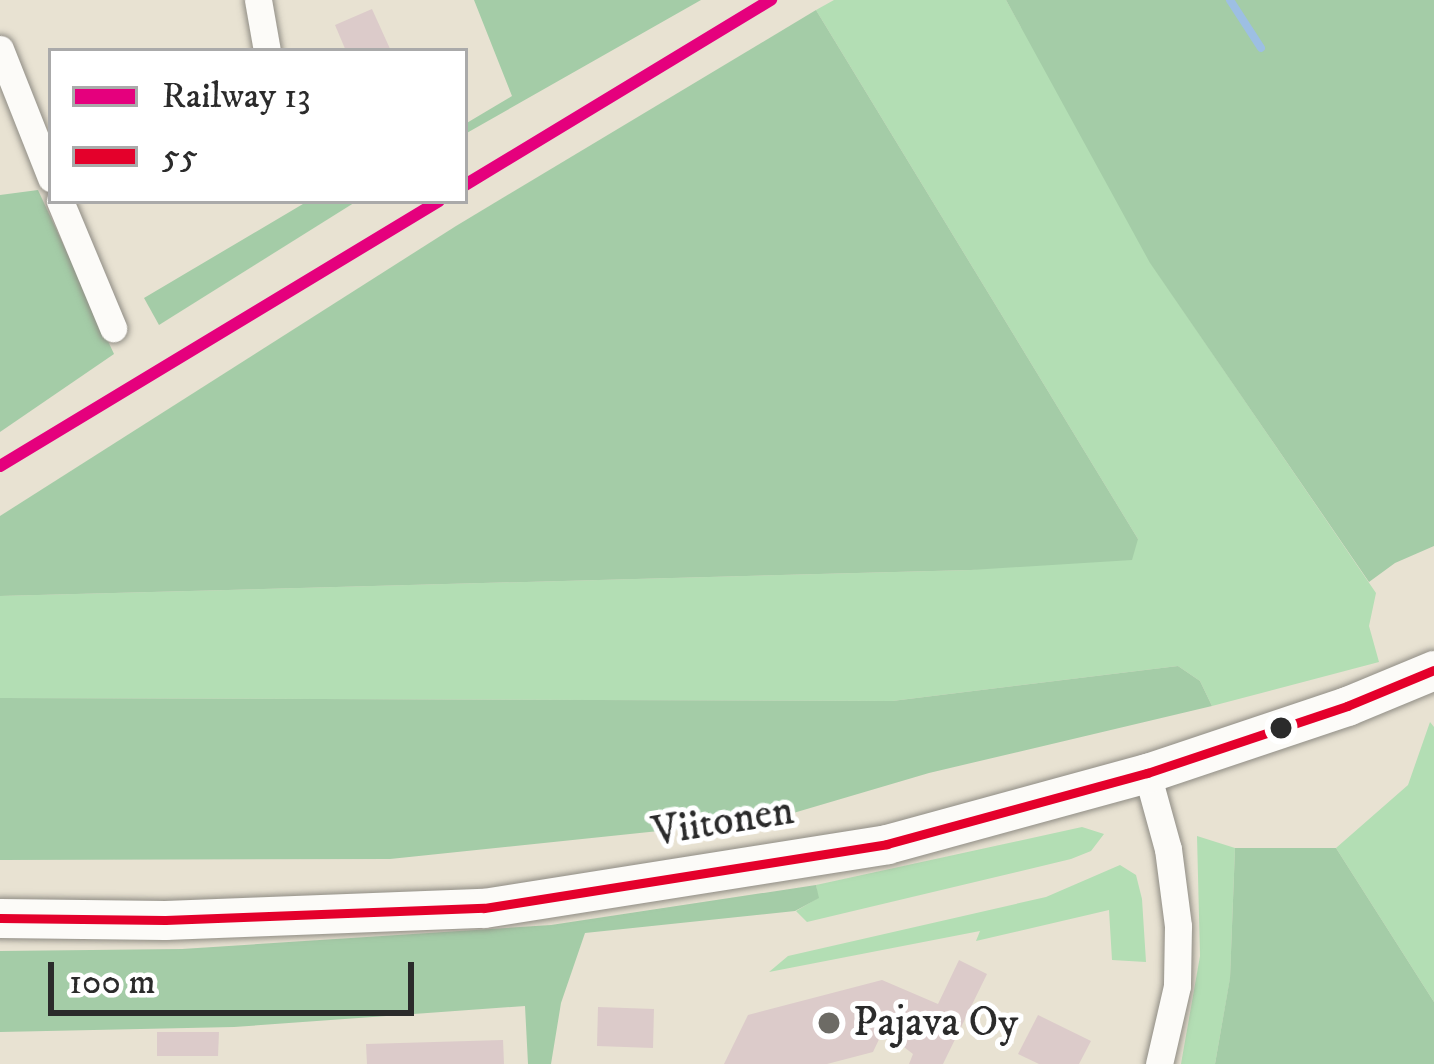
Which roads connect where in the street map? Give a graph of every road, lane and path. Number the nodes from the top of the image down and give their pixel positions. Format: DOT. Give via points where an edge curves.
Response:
graph roads {
  1 [pos="258,0"];
  2 [pos="266,48"];
  3 [pos="0,49"];
  4 [pos="48,170"];
  5 [pos="63,207"];
  6 [pos="113,328"];
  7 [pos="1434,670"];
  8 [pos="1147,773"];
  9 [pos="0,918"];
  10 [pos="1160,1064"];
  1 -- 2 [label="street"];
  3 -- 4 [label="street"];
  5 -- 6 [label="street"];
  7 -- 8 [label="highway, Viitonen"];
  8 -- 9 [label="highway, Viitonen" via="887,844 484,908"];
  8 -- 10 [label="street" via="1178,926 1177,986"];
}
